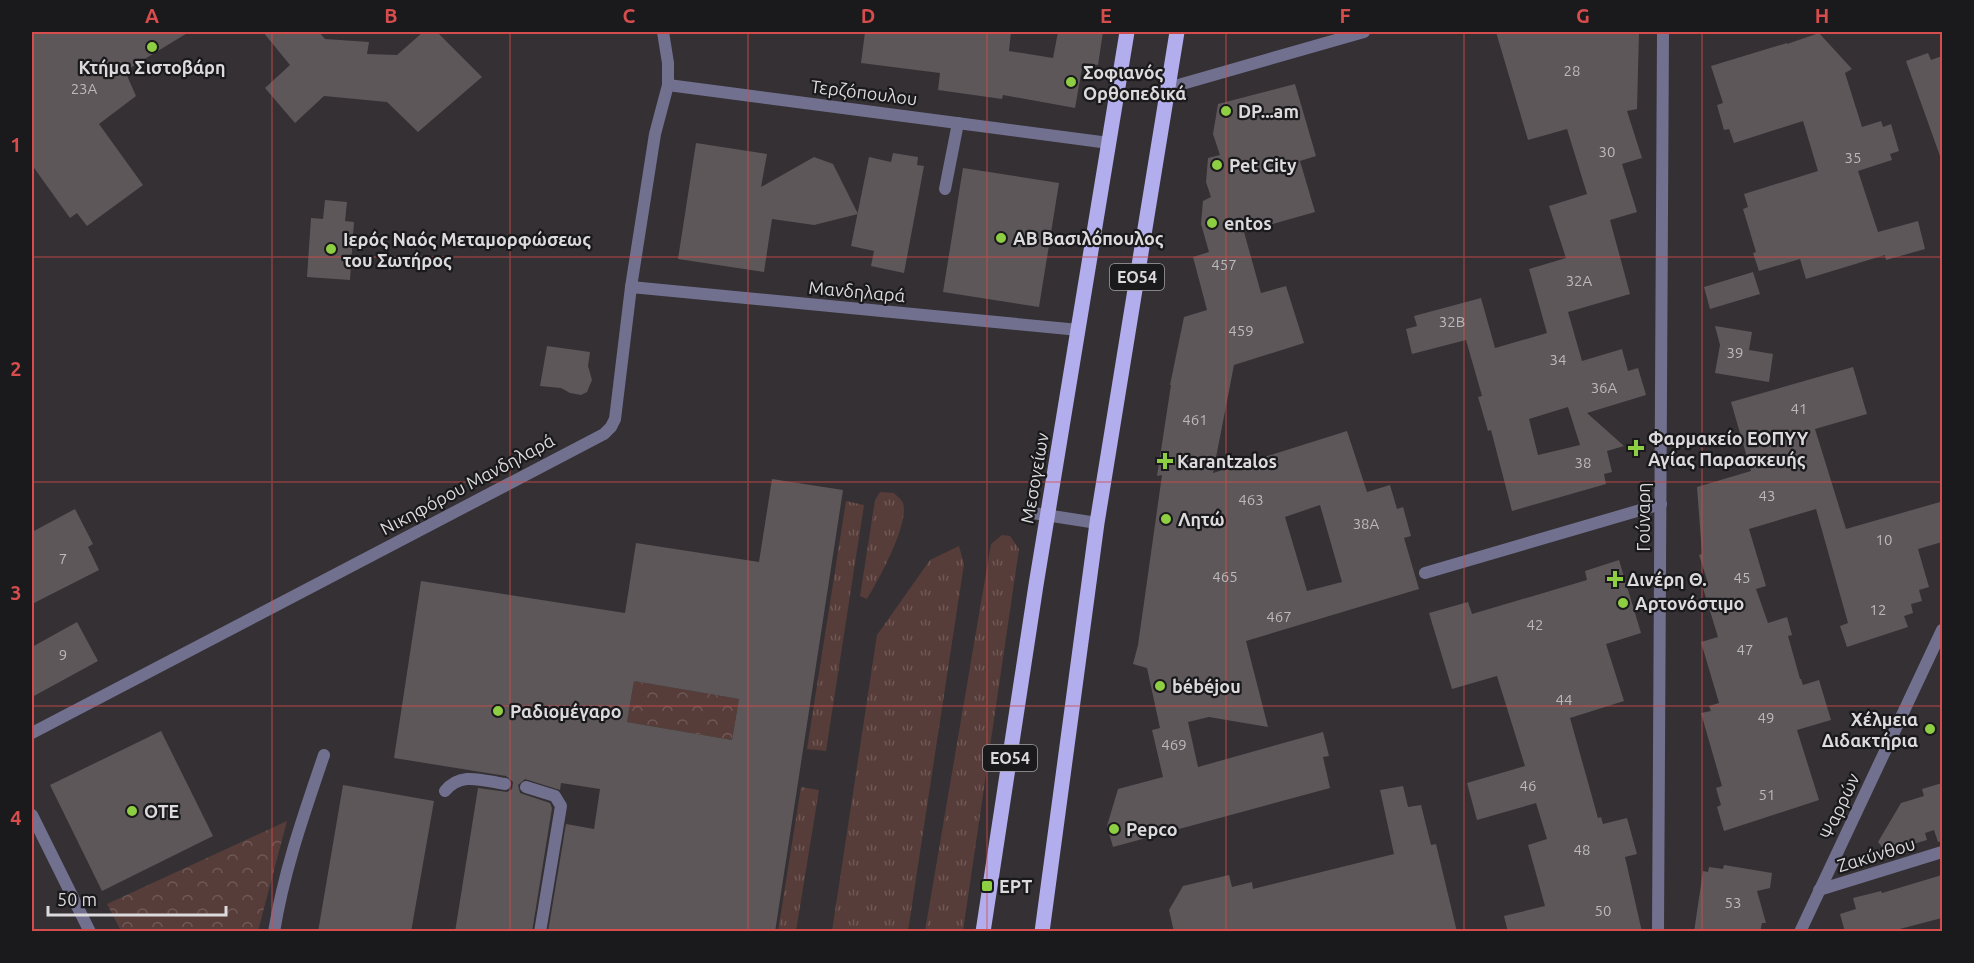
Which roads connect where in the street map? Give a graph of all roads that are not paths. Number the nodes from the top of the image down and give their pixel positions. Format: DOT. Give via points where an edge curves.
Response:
graph roads {
  1 [pos="663,32"];
  2 [pos="1127,32"];
  3 [pos="1177,32"];
  4 [pos="1364,32"];
  5 [pos="1663,32"];
  6 [pos="668,85"];
  7 [pos="1168,88"];
  8 [pos="957,123"];
  9 [pos="1109,143"];
  10 [pos="945,189"];
  11 [pos="631,287"];
  12 [pos="1079,330"];
  13 [pos="1662,504"];
  14 [pos="1041,513"];
  15 [pos="1097,523"];
  16 [pos="1425,573"];
  17 [pos="1942,630"];
  18 [pos="32,733"];
  19 [pos="324,755"];
  20 [pos="505,784"];
  21 [pos="526,787"];
  22 [pos="446,791"];
  23 [pos="32,815"];
  24 [pos="1942,852"];
  25 [pos="1820,890"];
  26 [pos="90,932"];
  27 [pos="274,932"];
  28 [pos="540,932"];
  29 [pos="983,932"];
  30 [pos="1041,932"];
  31 [pos="1658,932"];
  32 [pos="1800,932"];
  1 -- 6 [label="street"];
  2 -- 9 [label="main road, Μεσογείων / ΕΟ54"];
  3 -- 7 [label="main road, ΕΟ54"];
  4 -- 7 [label="street"];
  5 -- 13 [label="street, Γούναρη"];
  6 -- 8 [label="street, Τερζόπουλου"];
  6 -- 11 [label="street, Νικηφόρου Μανδηλαρά" via="654,134"];
  7 -- 15 [label="main road, ΕΟ54"];
  8 -- 9 [label="street, Τερζόπουλου"];
  8 -- 10 [label="street"];
  9 -- 12 [label="main road, Μεσογείων / ΕΟ54"];
  11 -- 12 [label="street, Μανδηλαρά"];
  11 -- 18 [label="street, Νικηφόρου Μανδηλαρά" via="615,419 603,434"];
  12 -- 14 [label="main road, Μεσογείων / ΕΟ54"];
  13 -- 16 [label="street"];
  13 -- 31 [label="street, Γούναρη"];
  14 -- 15 [label="street"];
  14 -- 29 [label="main road, Μεσογείων / ΕΟ54"];
  15 -- 30 [label="main road, ΕΟ54"];
  17 -- 25 [label="street, Ψαρρών"];
  19 -- 27 [label="street" via="289,861"];
  20 -- 22 [label="street" via="465,778"];
  21 -- 28 [label="street" via="555,796 561,806"];
  23 -- 26 [label="street"];
  24 -- 25 [label="street, Ζακύνθου"];
  25 -- 32 [label="street, Ψαρρών"];
}
